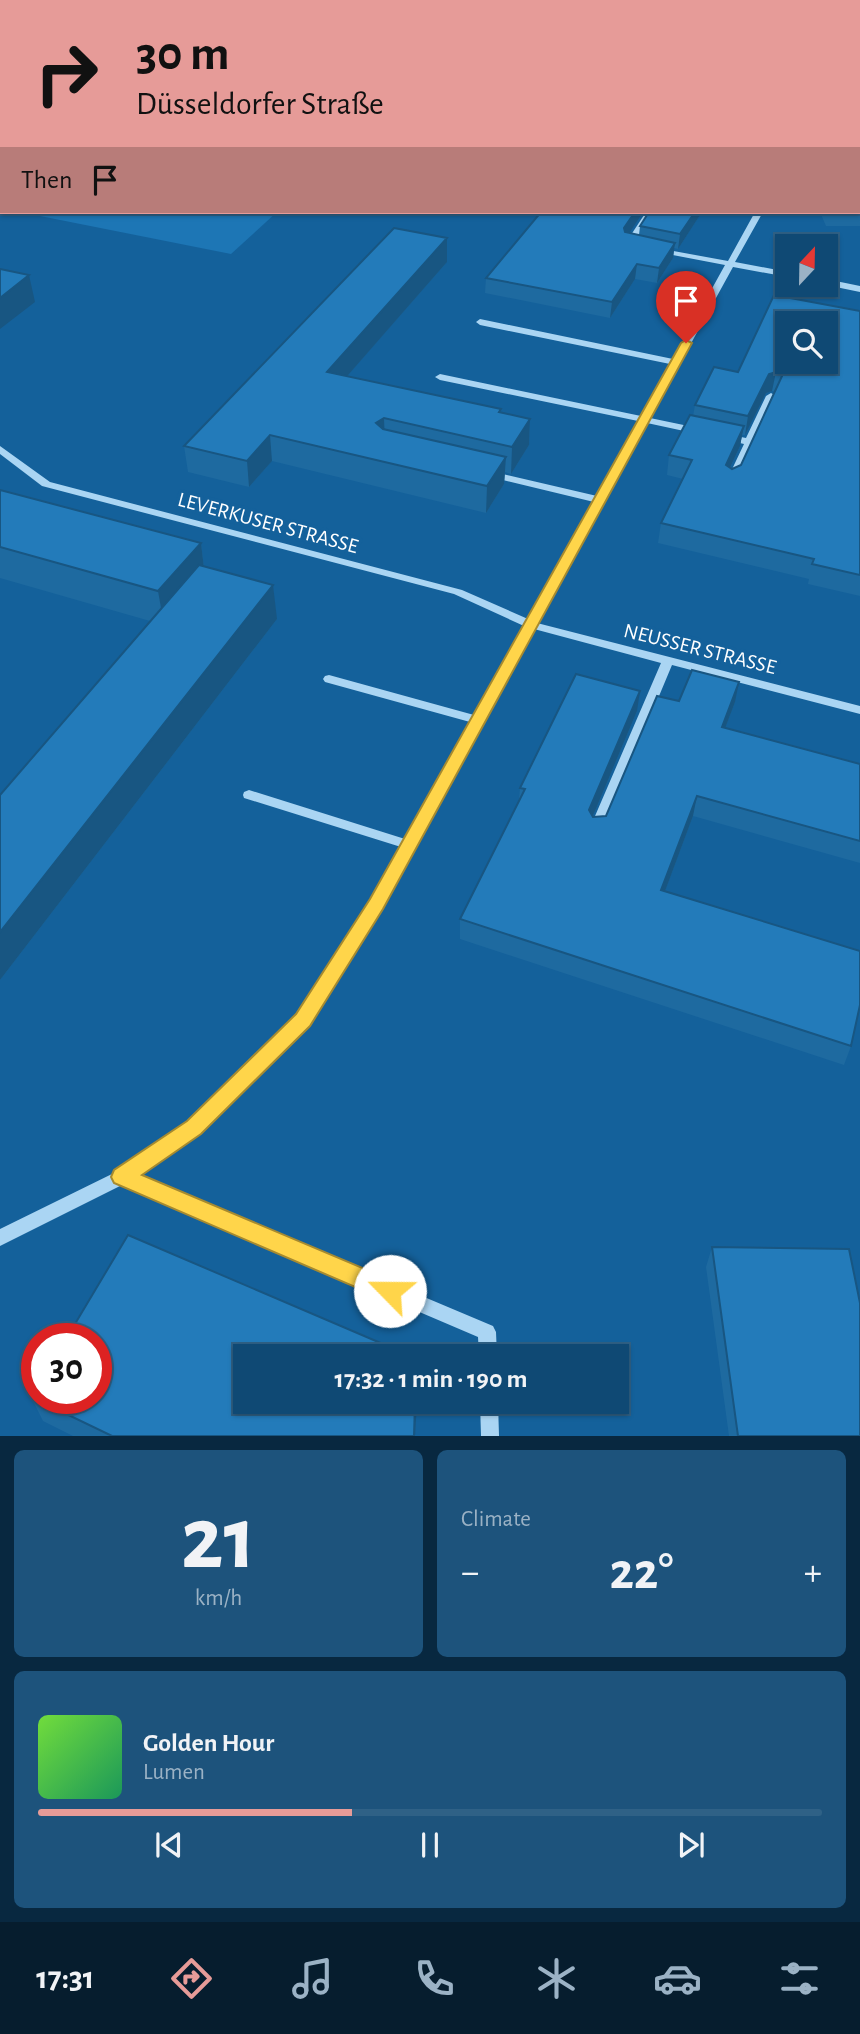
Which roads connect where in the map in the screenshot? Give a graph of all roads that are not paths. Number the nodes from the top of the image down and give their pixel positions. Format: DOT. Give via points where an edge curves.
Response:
graph roads {
  1 [pos="649,214"];
  2 [pos="758,214"];
  3 [pos="730,264"];
  4 [pos="775,273"];
  5 [pos="838,284"];
  6 [pos="860,289"];
  7 [pos="480,322"];
  8 [pos="676,362"];
  9 [pos="440,377"];
  10 [pos="771,396"];
  11 [pos="644,420"];
  12 [pos="750,443"];
  13 [pos="0,449"];
  14 [pos="478,472"];
  15 [pos="730,484"];
  16 [pos="600,500"];
  17 [pos="531,625"];
  18 [pos="668,660"];
  19 [pos="329,678"];
  20 [pos="860,710"];
  21 [pos="477,720"];
  22 [pos="249,795"];
  23 [pos="596,831"];
  24 [pos="409,845"];
  25 [pos="122,1177"];
  26 [pos="0,1238"];
  27 [pos="488,1344"];
  28 [pos="489,1414"];
  29 [pos="490,1436"];
  1 -- 3 [label="lane" via="629,244"];
  2 -- 3 [label="street"];
  3 -- 4 [label="street"];
  3 -- 8 [label="street"];
  5 -- 6 [label="street"];
  7 -- 8 [label="street"];
  8 -- 11 [label="street"];
  9 -- 11 [label="street"];
  10 -- 12 [label="street"];
  11 -- 12 [label="street"];
  11 -- 16 [label="street"];
  12 -- 15 [label="street"];
  13 -- 17 [label="street, LEVERKUSER STRASSE" via="46,484 458,592"];
  14 -- 16 [label="street"];
  16 -- 17 [label="street"];
  17 -- 18 [label="street, NEUSSER STRASSE"];
  17 -- 21 [label="street"];
  18 -- 20 [label="street, NEUSSER STRASSE"];
  18 -- 23 [label="street"];
  19 -- 21 [label="street"];
  21 -- 24 [label="street"];
  22 -- 24 [label="street"];
  24 -- 25 [label="street" via="303,1020 194,1128"];
  25 -- 26 [label="street"];
  25 -- 27 [label="street" via="487,1332"];
  28 -- 29 [label="street"];
}
